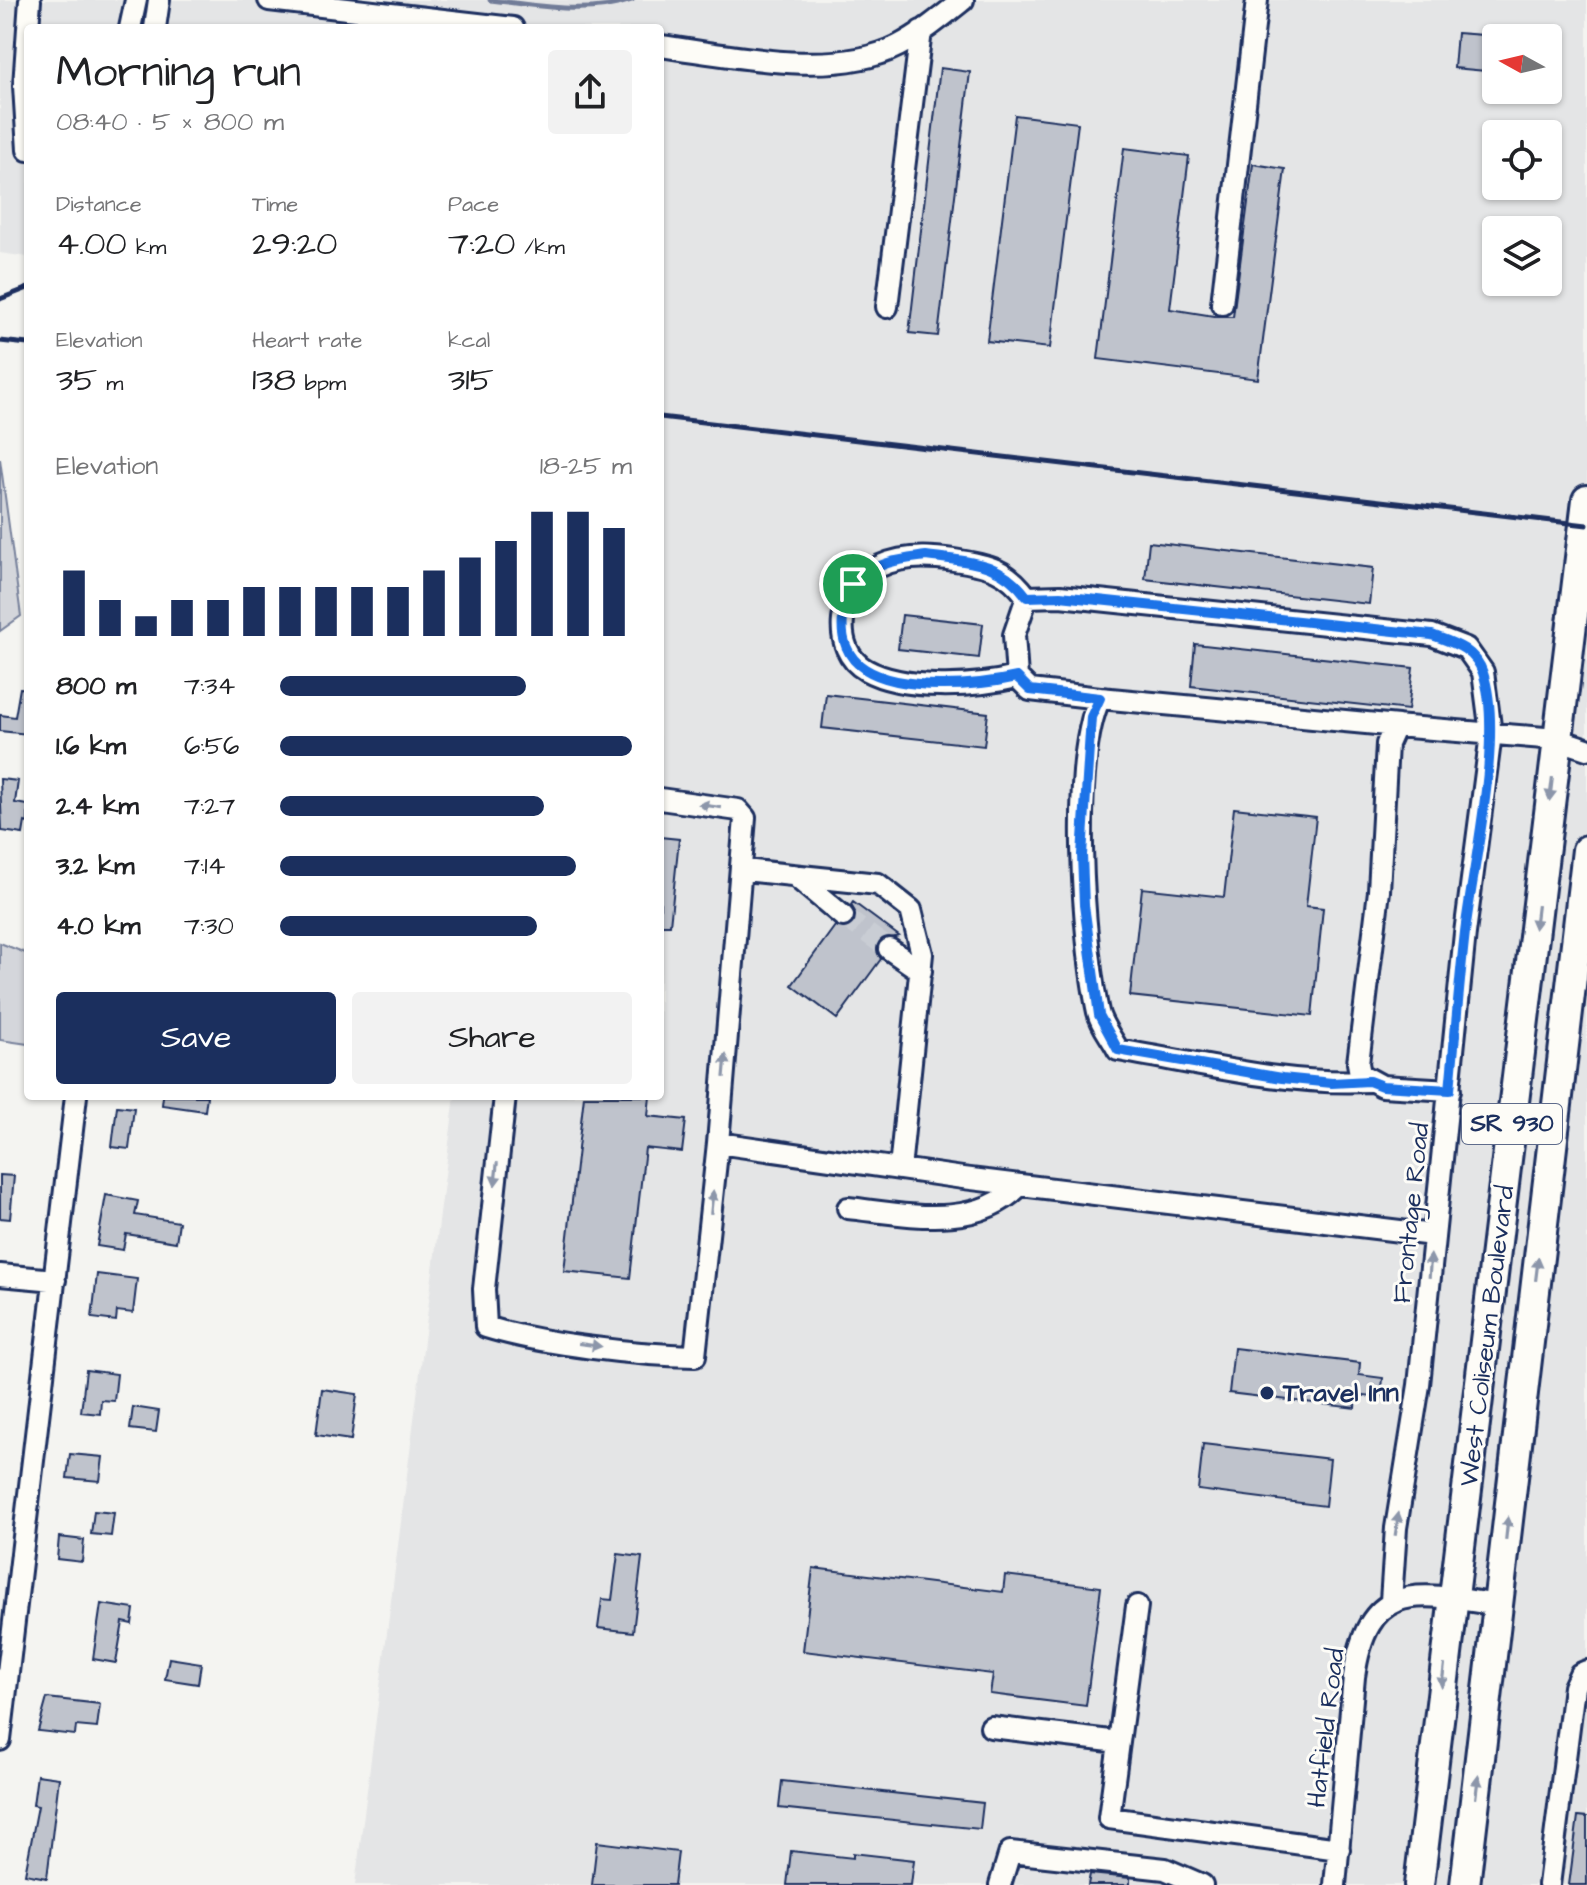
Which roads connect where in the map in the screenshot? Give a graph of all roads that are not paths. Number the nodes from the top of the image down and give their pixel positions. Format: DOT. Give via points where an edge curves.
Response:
graph roads {
  1 [pos="30,0"];
  2 [pos="136,0"];
  3 [pos="159,0"];
  4 [pos="269,0"];
  5 [pos="963,0"];
  6 [pos="1257,0"];
  7 [pos="449,10"];
  8 [pos="28,24"];
  9 [pos="131,24"];
  10 [pos="156,24"];
  11 [pos="499,24"];
  12 [pos="921,31"];
  13 [pos="664,46"];
  14 [pos="1222,304"];
  15 [pos="887,307"];
  16 [pos="1587,500"];
  17 [pos="1027,597"];
  18 [pos="1017,677"];
  19 [pos="1100,698"];
  20 [pos="1398,726"];
  21 [pos="1491,734"];
  22 [pos="1557,739"];
  23 [pos="1587,749"];
  24 [pos="664,800"];
  25 [pos="1587,850"];
  26 [pos="744,870"];
  27 [pos="793,875"];
  28 [pos="843,916"];
  29 [pos="889,949"];
  30 [pos="921,971"];
  31 [pos="1369,1081"];
  32 [pos="1450,1090"];
  33 [pos="76,1100"];
  34 [pos="505,1100"];
  35 [pos="718,1143"];
  36 [pos="900,1169"];
  37 [pos="1020,1185"];
  38 [pos="848,1208"];
  39 [pos="1433,1235"];
  40 [pos="0,1275"];
  41 [pos="55,1280"];
  42 [pos="1452,1598"];
  43 [pos="1391,1601"];
  44 [pos="1498,1605"];
  45 [pos="1137,1606"];
  46 [pos="1587,1671"];
  47 [pos="991,1727"];
  48 [pos="0,1740"];
  49 [pos="1119,1742"];
  50 [pos="1423,1838"];
  51 [pos="1339,1849"];
  52 [pos="1000,1885"];
  53 [pos="1202,1885"];
  54 [pos="1335,1885"];
  55 [pos="1412,1885"];
  56 [pos="1419,1885"];
  57 [pos="1465,1885"];
  58 [pos="1549,1885"];
  1 -- 8 [label="street"];
  2 -- 9 [label="street"];
  3 -- 10 [label="street"];
  4 -- 7 [label="street"];
  5 -- 12 [label="street"];
  6 -- 14 [label="street"];
  7 -- 11 [label="street"];
  12 -- 13 [label="street" via="874,55 815,62"];
  12 -- 15 [label="street"];
  16 -- 22 [label="highway, West Coliseum Boulevard / SR 930"];
  17 -- 18 [label="street" via="1014,635"];
  17 -- 18 [label="street" via="1013,577 983,565 926,556 871,570 853,584 845,608 842,634 848,651 865,669 926,684 984,685"];
  17 -- 21 [label="street, Frontage Road" via="1060,596 1432,635 1466,648 1478,663"];
  18 -- 19 [label="street" via="1030,690"];
  19 -- 20 [label="street"];
  19 -- 31 [label="street" via="1091,717 1087,753 1083,880 1099,1015 1118,1050 1282,1078"];
  20 -- 21 [label="street"];
  20 -- 31 [label="street" via="1387,744 1379,891 1358,1063 1360,1074"];
  21 -- 22 [label="street"];
  21 -- 32 [label="street, Frontage Road"];
  22 -- 23 [label="street"];
  22 -- 42 [label="highway, West Coliseum Boulevard / SR 930, one-way" via="1474,1454"];
  26 -- 24 [label="street, one-way" via="745,818 738,810"];
  44 -- 25 [label="highway, West Coliseum Boulevard / SR 930, one-way"];
  26 -- 27 [label="street"];
  35 -- 26 [label="street, one-way"];
  27 -- 28 [label="street"];
  27 -- 30 [label="street" via="878,884 911,910"];
  29 -- 30 [label="street"];
  30 -- 36 [label="street"];
  31 -- 32 [label="street"];
  32 -- 39 [label="street, Frontage Road"];
  33 -- 41 [label="street"];
  34 -- 35 [label="street, one-way" via="484,1289 486,1327 508,1334 695,1356"];
  35 -- 36 [label="street"];
  36 -- 37 [label="street"];
  37 -- 38 [label="street" via="1005,1200 945,1218"];
  37 -- 39 [label="street"];
  43 -- 39 [label="street, Frontage Road, one-way"];
  40 -- 41 [label="street"];
  41 -- 48 [label="street"];
  42 -- 43 [label="street"];
  42 -- 44 [label="street"];
  42 -- 50 [label="highway, West Coliseum Boulevard / SR 930, one-way"];
  43 -- 51 [label="street, Hatfield Road" via="1372,1618 1357,1658"];
  57 -- 44 [label="highway, West Coliseum Boulevard / SR 930, one-way"];
  45 -- 49 [label="street"];
  46 -- 58 [label="street" via="1574,1687"];
  47 -- 49 [label="street"];
  49 -- 51 [label="street" via="1109,1818"];
  50 -- 55 [label="highway, SR 930"];
  50 -- 56 [label="highway, West Coliseum Boulevard"];
  51 -- 54 [label="street, Hatfield Road"];
  52 -- 53 [label="street" via="1010,1852 1165,1869"];
}
